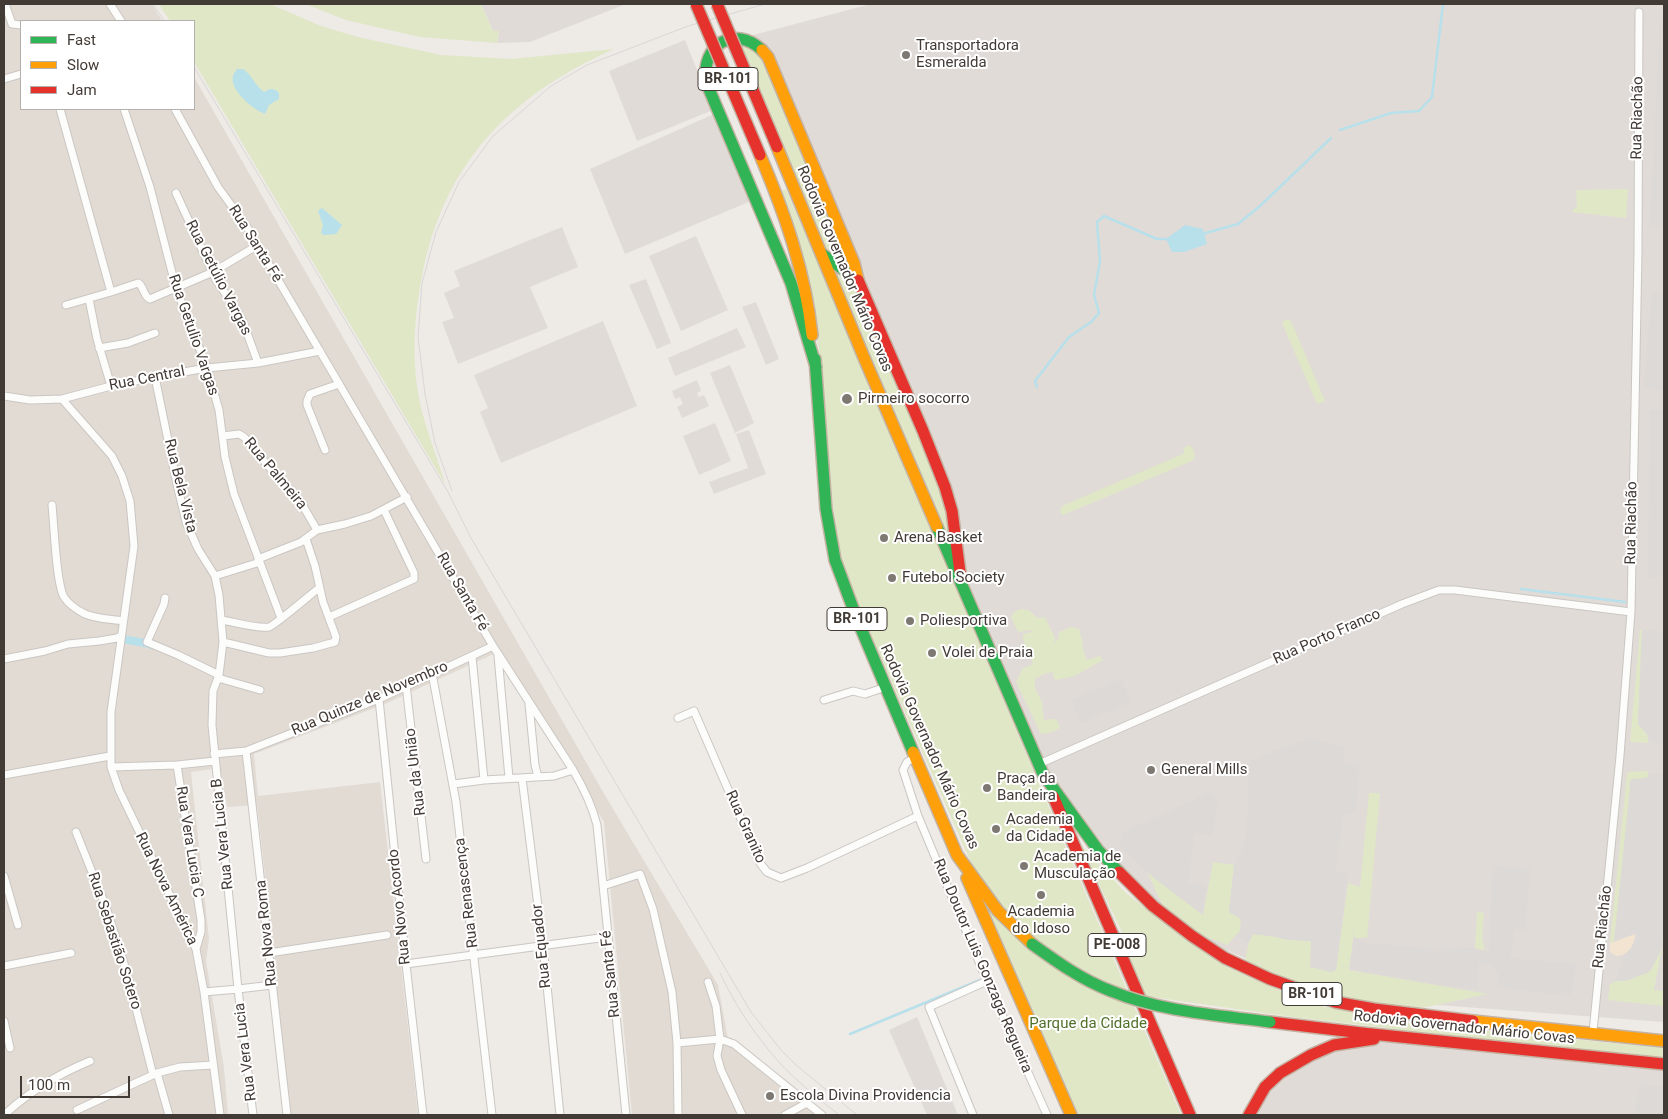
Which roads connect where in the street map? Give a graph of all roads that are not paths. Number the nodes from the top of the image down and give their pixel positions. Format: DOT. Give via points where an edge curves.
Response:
graph roads {
  1 [pos="5,4"];
  2 [pos="110,4"];
  3 [pos="696,4"];
  4 [pos="717,4"];
  5 [pos="1639,12"];
  6 [pos="119,20"];
  7 [pos="20,25"];
  8 [pos="20,74"];
  9 [pos="4,80"];
  10 [pos="60,110"];
  11 [pos="124,110"];
  12 [pos="176,110"];
  13 [pos="176,193"];
  14 [pos="258,245"];
  15 [pos="821,253"];
  16 [pos="213,272"];
  17 [pos="858,280"];
  18 [pos="176,288"];
  19 [pos="111,292"];
  20 [pos="89,299"];
  21 [pos="66,304"];
  22 [pos="155,332"];
  23 [pos="99,348"];
  24 [pos="320,351"];
  25 [pos="258,363"];
  26 [pos="816,367"];
  27 [pos="207,368"];
  28 [pos="155,377"];
  29 [pos="339,384"];
  30 [pos="111,386"];
  31 [pos="4,396"];
  32 [pos="62,398"];
  33 [pos="223,436"];
  34 [pos="325,450"];
  35 [pos="406,496"];
  36 [pos="52,505"];
  37 [pos="384,510"];
  38 [pos="317,530"];
  39 [pos="306,539"];
  40 [pos="259,561"];
  41 [pos="215,576"];
  42 [pos="319,588"];
  43 [pos="963,589"];
  44 [pos="165,598"];
  45 [pos="1631,612"];
  46 [pos="329,617"];
  47 [pos="281,618"];
  48 [pos="222,620"];
  49 [pos="123,621"];
  50 [pos="118,637"];
  51 [pos="223,642"];
  52 [pos="493,646"];
  53 [pos="498,653"];
  54 [pos="472,656"];
  55 [pos="7,659"];
  56 [pos="432,673"];
  57 [pos="218,677"];
  58 [pos="406,686"];
  59 [pos="886,687"];
  60 [pos="260,690"];
  61 [pos="378,699"];
  62 [pos="824,700"];
  63 [pos="529,701"];
  64 [pos="678,718"];
  65 [pos="246,751"];
  66 [pos="110,756"];
  67 [pos="215,757"];
  68 [pos="916,757"];
  69 [pos="177,765"];
  70 [pos="111,766"];
  71 [pos="1041,769"];
  72 [pos="574,770"];
  73 [pos="4,775"];
  74 [pos="538,777"];
  75 [pos="509,778"];
  76 [pos="522,778"];
  77 [pos="484,780"];
  78 [pos="454,784"];
  79 [pos="918,816"];
  80 [pos="76,832"];
  81 [pos="957,855"];
  82 [pos="426,859"];
  83 [pos="4,876"];
  84 [pos="602,886"];
  85 [pos="18,925"];
  86 [pos="387,935"];
  87 [pos="607,937"];
  88 [pos="543,946"];
  89 [pos="196,949"];
  90 [pos="71,953"];
  91 [pos="269,953"];
  92 [pos="474,955"];
  93 [pos="406,964"];
  94 [pos="4,966"];
  95 [pos="987,981"];
  96 [pos="708,982"];
  97 [pos="272,985"];
  98 [pos="238,990"];
  99 [pos="204,992"];
  100 [pos="4,1021"];
  101 [pos="1593,1032"];
  102 [pos="1410,1037"];
  103 [pos="720,1038"];
  104 [pos="1664,1041"];
  105 [pos="677,1043"];
  106 [pos="10,1048"];
  107 [pos="90,1061"];
  108 [pos="1664,1064"];
  109 [pos="213,1065"];
  110 [pos="155,1074"];
  111 [pos="807,1103"];
  112 [pos="76,1110"];
  113 [pos="4,1114"];
  114 [pos="169,1115"];
  115 [pos="220,1115"];
  116 [pos="253,1115"];
  117 [pos="287,1115"];
  118 [pos="423,1115"];
  119 [pos="492,1115"];
  120 [pos="560,1115"];
  121 [pos="626,1115"];
  122 [pos="678,1115"];
  123 [pos="742,1115"];
  124 [pos="785,1115"];
  125 [pos="822,1115"];
  126 [pos="973,1115"];
  127 [pos="1047,1115"];
  128 [pos="1071,1115"];
  129 [pos="1190,1115"];
  130 [pos="1248,1115"];
  1 -- 7 [label="street" via="12,24"];
  2 -- 6 [label="street"];
  3 -- 26 [label="highway, Rodovia Governador Mário Covas / BR-101, bridge" via="781,204 796,249 810,315"];
  4 -- 15 [label="highway, Rodovia Governador Mário Covas / BR-101, bridge"];
  5 -- 45 [label="street, Rua Riachão"];
  8 -- 9 [label="street"];
  10 -- 19 [label="street"];
  11 -- 18 [label="street, Rua Getulio Vargas" via="150,187"];
  12 -- 14 [label="street, Rua Santa Fé" via="218,187"];
  13 -- 16 [label="street, Rua Getúlio Vargas"];
  14 -- 16 [label="street"];
  14 -- 24 [label="street, Rua Santa Fé"];
  15 -- 17 [label="highway"];
  15 -- 43 [label="highway, Rodovia Governador Mário Covas / BR-101"];
  16 -- 18 [label="street"];
  16 -- 25 [label="street, Rua Getúlio Vargas" via="243,322"];
  17 -- 26 [label="highway" via="768,57 755,44 743,39 718,44 706,61 706,82 791,283"];
  17 -- 43 [label="highway" via="945,488 952,512"];
  18 -- 19 [label="street" via="150,299 138,283"];
  18 -- 27 [label="street, Rua Getulio Vargas"];
  19 -- 20 [label="street"];
  20 -- 21 [label="street"];
  20 -- 23 [label="street"];
  22 -- 23 [label="street"];
  23 -- 30 [label="street"];
  24 -- 25 [label="street, Rua Central"];
  24 -- 29 [label="street, Rua Santa Fé"];
  25 -- 27 [label="street, Rua Central"];
  26 -- 59 [label="highway, Rodovia Governador Mário Covas / BR-101" via="826,509 835,560"];
  27 -- 28 [label="street, Rua Central"];
  27 -- 33 [label="street, Rua Getulio Vargas"];
  28 -- 30 [label="street, Rua Central"];
  28 -- 41 [label="street, Rua Bela Vista" via="186,522"];
  29 -- 34 [label="street" via="310,394 306,401"];
  29 -- 35 [label="street, Rua Santa Fé"];
  30 -- 32 [label="street, Rua Central"];
  31 -- 32 [label="street, Rua Central" via="30,400"];
  32 -- 49 [label="street, Rua Nova América" via="112,456 127,490 134,546"];
  33 -- 38 [label="street, Rua Palmeira" via="244,436 299,499"];
  33 -- 40 [label="street, Rua Getulio Vargas" via="230,480"];
  35 -- 37 [label="street"];
  35 -- 52 [label="street, Rua Santa Fé"];
  36 -- 49 [label="street" via="60,582 65,598 85,614"];
  37 -- 38 [label="street"];
  37 -- 46 [label="street" via="414,579"];
  38 -- 39 [label="street"];
  39 -- 40 [label="street"];
  39 -- 42 [label="street"];
  40 -- 41 [label="street"];
  40 -- 47 [label="street, Rua Getulio Vargas"];
  41 -- 48 [label="street, Rua Bela Vista"];
  42 -- 46 [label="street"];
  42 -- 47 [label="street"];
  43 -- 71 [label="highway, Rodovia Governador Mário Covas / BR-101"];
  44 -- 57 [label="street" via="147,642"];
  45 -- 71 [label="street, Rua Porto Franco" via="1439,590"];
  45 -- 101 [label="street, Rua Riachão"];
  46 -- 51 [label="street" via="336,640 325,646 268,653"];
  47 -- 48 [label="street" via="273,626 264,627"];
  48 -- 51 [label="street, Rua Bela Vista"];
  49 -- 50 [label="street, Rua Nova América"];
  50 -- 55 [label="street" via="68,644"];
  50 -- 66 [label="street, Rua Nova América" via="120,648 112,701"];
  51 -- 57 [label="street, Rua Bela Vista"];
  52 -- 53 [label="street, Rua Santa Fé"];
  52 -- 54 [label="street, Rua Quinze de Novembro"];
  53 -- 63 [label="street, Rua Santa Fé"];
  53 -- 75 [label="street"];
  54 -- 56 [label="street, Rua Quinze de Novembro"];
  54 -- 77 [label="street"];
  56 -- 58 [label="street, Rua Quinze de Novembro"];
  56 -- 78 [label="street, Rua Renascença"];
  57 -- 60 [label="street"];
  57 -- 67 [label="street, Rua Vera Lucia B" via="212,698"];
  58 -- 61 [label="street, Rua Quinze de Novembro"];
  58 -- 82 [label="street, Rua da União"];
  59 -- 62 [label="street" via="865,694 853,691"];
  59 -- 68 [label="highway, Rodovia Governador Mário Covas / BR-101"];
  61 -- 65 [label="street, Rua Quinze de Novembro"];
  61 -- 93 [label="street, Rua Novo Acordo"];
  63 -- 72 [label="street, Rua Santa Fé"];
  63 -- 74 [label="street"];
  64 -- 79 [label="street, Rua Granito" via="694,711 760,863 776,877 807,868"];
  65 -- 67 [label="street, Rua Quinze de Novembro"];
  65 -- 91 [label="street, Rua Nova Roma"];
  66 -- 70 [label="street, Rua Nova América"];
  66 -- 73 [label="street"];
  67 -- 69 [label="street, Rua Quinze de Novembro"];
  67 -- 98 [label="street, Rua Vera Lucia B"];
  68 -- 79 [label="street, Rua Doutor Luis Gonzaga Regueira" via="907,762 903,770"];
  68 -- 81 [label="highway, Rodovia Governador Mário Covas / BR-101"];
  69 -- 70 [label="street, Rua Quinze de Novembro"];
  69 -- 89 [label="street, Rua Vera Lucia C" via="202,924"];
  70 -- 89 [label="street, Rua Nova América" via="119,790"];
  71 -- 101 [label="highway, Rodovia Governador Mário Covas / BR-101" via="1098,850 1147,900 1192,936 1248,969 1335,1002 1482,1022"];
  71 -- 129 [label="highway, PE-008"];
  72 -- 74 [label="street"];
  72 -- 84 [label="street, Rua Santa Fé" via="597,825"];
  74 -- 76 [label="street"];
  75 -- 76 [label="street"];
  75 -- 77 [label="street"];
  76 -- 88 [label="street, Rua Equador"];
  77 -- 78 [label="street"];
  78 -- 92 [label="street, Rua Renascença"];
  79 -- 95 [label="street, Rua Doutor Luis Gonzaga Regueira"];
  80 -- 110 [label="street, Rua Sebastião Sotero" via="127,972"];
  81 -- 102 [label="highway, Rodovia Governador Mário Covas / BR-101, bridge" via="998,911 1032,944 1090,982 1144,1003 1197,1013"];
  81 -- 128 [label="highway"];
  83 -- 85 [label="street"];
  84 -- 87 [label="street, Rua Santa Fé"];
  84 -- 105 [label="street" via="639,873 643,878 670,980"];
  86 -- 91 [label="street"];
  87 -- 88 [label="street"];
  87 -- 121 [label="street, Rua Santa Fé"];
  88 -- 92 [label="street"];
  88 -- 120 [label="street, Rua Equador"];
  89 -- 99 [label="street, Rua Nova América"];
  90 -- 94 [label="street"];
  91 -- 97 [label="street, Rua Nova Roma"];
  92 -- 93 [label="street"];
  92 -- 119 [label="street, Rua Renascença"];
  93 -- 118 [label="street, Rua Novo Acordo"];
  95 -- 126 [label="street" via="929,1007"];
  95 -- 127 [label="street, Rua Doutor Luis Gonzaga Regueira"];
  96 -- 103 [label="street" via="716,1006"];
  97 -- 98 [label="street"];
  97 -- 117 [label="street, Rua Nova Roma"];
  98 -- 99 [label="street"];
  98 -- 116 [label="street, Rua Vera Lucia"];
  99 -- 109 [label="street, Rua Nova América"];
  100 -- 106 [label="street"];
  101 -- 104 [label="highway, Rodovia Governador Mário Covas / BR-101"];
  102 -- 108 [label="highway, Rodovia Governador Mário Covas / BR-101"];
  102 -- 130 [label="highway" via="1334,1045 1311,1055 1280,1073 1265,1087"];
  103 -- 105 [label="street"];
  103 -- 111 [label="street" via="734,1044"];
  103 -- 123 [label="street" via="718,1059"];
  105 -- 122 [label="street"];
  107 -- 113 [label="street" via="54,1077"];
  109 -- 110 [label="street" via="180,1067"];
  109 -- 115 [label="street, Rua Nova América"];
  110 -- 112 [label="street"];
  110 -- 114 [label="street, Rua Sebastião Sotero"];
  111 -- 124 [label="street"];
  111 -- 125 [label="street"];
}
